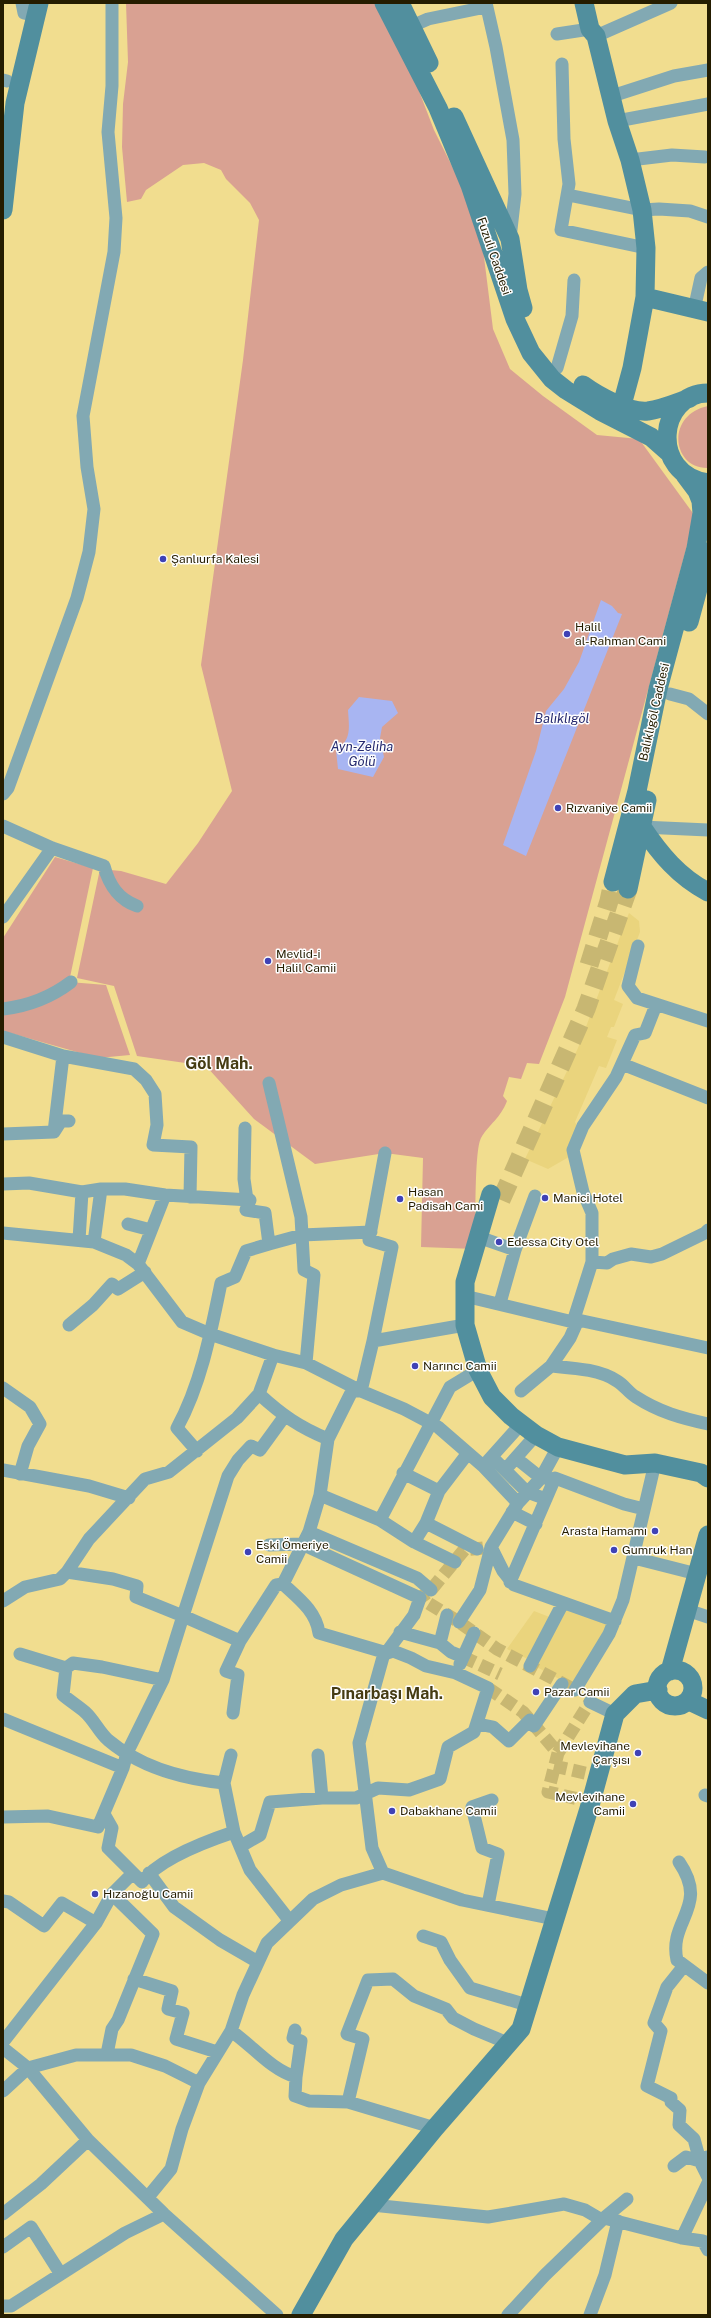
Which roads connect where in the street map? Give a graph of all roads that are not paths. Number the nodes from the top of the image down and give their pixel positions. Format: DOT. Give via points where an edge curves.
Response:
graph roads {
  1 [pos="112,3"];
  2 [pos="384,3"];
  3 [pos="400,3"];
  4 [pos="584,3"];
  5 [pos="671,3"];
  6 [pos="486,5"];
  7 [pos="460,7"];
  8 [pos="30,8"];
  9 [pos="412,26"];
  10 [pos="593,32"];
  11 [pos="557,34"];
  12 [pos="562,64"];
  13 [pos="708,70"];
  14 [pos="5,80"];
  15 [pos="612,96"];
  16 [pos="708,104"];
  17 [pos="617,121"];
  18 [pos="3,140"];
  19 [pos="705,157"];
  20 [pos="630,160"];
  21 [pos="568,196"];
  22 [pos="3,210"];
  23 [pos="642,210"];
  24 [pos="708,218"];
  25 [pos="510,240"];
  26 [pos="646,248"];
  27 [pos="708,272"];
  28 [pos="574,280"];
  29 [pos="645,297"];
  30 [pos="701,311"];
  31 [pos="557,368"];
  32 [pos="702,394"];
  33 [pos="622,405"];
  34 [pos="668,452"];
  35 [pos="685,475"];
  36 [pos="708,483"];
  37 [pos="708,552"];
  38 [pos="703,586"];
  39 [pos="670,694"];
  40 [pos="708,714"];
  41 [pos="3,794"];
  42 [pos="3,826"];
  43 [pos="642,827"];
  44 [pos="708,830"];
  45 [pos="52,848"];
  46 [pos="708,892"];
  47 [pos="137,906"];
  48 [pos="3,917"];
  49 [pos="638,946"];
  50 [pos="71,982"];
  51 [pos="656,1006"];
  52 [pos="3,1009"];
  53 [pos="708,1022"];
  54 [pos="3,1037"];
  55 [pos="63,1056"];
  56 [pos="622,1064"];
  57 [pos="269,1083"];
  58 [pos="708,1098"];
  59 [pos="69,1121"];
  60 [pos="245,1128"];
  61 [pos="54,1132"];
  62 [pos="3,1134"];
  63 [pos="385,1153"];
  64 [pos="3,1184"];
  65 [pos="101,1189"];
  66 [pos="82,1192"];
  67 [pos="165,1195"];
  68 [pos="535,1196"];
  69 [pos="190,1197"];
  70 [pos="246,1200"];
  71 [pos="128,1224"];
  72 [pos="152,1230"];
  73 [pos="708,1230"];
  74 [pos="371,1232"];
  75 [pos="3,1233"];
  76 [pos="302,1235"];
  77 [pos="484,1239"];
  78 [pos="79,1240"];
  79 [pos="94,1242"];
  80 [pos="269,1244"];
  81 [pos="515,1250"];
  82 [pos="592,1262"];
  83 [pos="142,1268"];
  84 [pos="473,1298"];
  85 [pos="500,1303"];
  86 [pos="576,1321"];
  87 [pos="69,1325"];
  88 [pos="465,1325"];
  89 [pos="210,1334"];
  90 [pos="373,1341"];
  91 [pos="708,1348"];
  92 [pos="273,1355"];
  93 [pos="306,1363"];
  94 [pos="551,1366"];
  95 [pos="478,1370"];
  96 [pos="3,1388"];
  97 [pos="361,1391"];
  98 [pos="521,1391"];
  99 [pos="258,1394"];
  100 [pos="284,1417"];
  101 [pos="708,1424"];
  102 [pos="430,1425"];
  103 [pos="529,1429"];
  104 [pos="328,1439"];
  105 [pos="558,1447"];
  106 [pos="197,1451"];
  107 [pos="468,1453"];
  108 [pos="516,1458"];
  109 [pos="488,1461"];
  110 [pos="655,1463"];
  111 [pos="708,1465"];
  112 [pos="3,1470"];
  113 [pos="505,1470"];
  114 [pos="403,1473"];
  115 [pos="20,1474"];
  116 [pos="541,1478"];
  117 [pos="554,1478"];
  118 [pos="708,1478"];
  119 [pos="439,1491"];
  120 [pos="527,1492"];
  121 [pos="320,1495"];
  122 [pos="129,1498"];
  123 [pos="546,1499"];
  124 [pos="515,1508"];
  125 [pos="644,1509"];
  126 [pos="380,1520"];
  127 [pos="426,1523"];
  128 [pos="536,1524"];
  129 [pos="309,1532"];
  130 [pos="708,1535"];
  131 [pos="414,1542"];
  132 [pos="302,1544"];
  133 [pos="269,1545"];
  134 [pos="491,1547"];
  135 [pos="477,1549"];
  136 [pos="634,1558"];
  137 [pos="455,1562"];
  138 [pos="702,1571"];
  139 [pos="67,1572"];
  140 [pos="510,1582"];
  141 [pos="283,1584"];
  142 [pos="431,1590"];
  143 [pos="3,1601"];
  144 [pos="563,1603"];
  145 [pos="697,1614"];
  146 [pos="447,1615"];
  147 [pos="183,1616"];
  148 [pos="615,1621"];
  149 [pos="459,1622"];
  150 [pos="400,1632"];
  151 [pos="474,1633"];
  152 [pos="240,1641"];
  153 [pos="440,1643"];
  154 [pos="387,1653"];
  155 [pos="20,1654"];
  156 [pos="463,1657"];
  157 [pos="530,1666"];
  158 [pos="66,1668"];
  159 [pos="677,1672"];
  160 [pos="456,1673"];
  161 [pos="163,1680"];
  162 [pos="562,1684"];
  163 [pos="575,1690"];
  164 [pos="658,1690"];
  165 [pos="689,1701"];
  166 [pos="590,1702"];
  167 [pos="708,1710"];
  168 [pos="233,1713"];
  169 [pos="615,1714"];
  170 [pos="3,1719"];
  171 [pos="478,1724"];
  172 [pos="127,1753"];
  173 [pos="231,1755"];
  174 [pos="318,1755"];
  175 [pos="123,1768"];
  176 [pos="224,1783"];
  177 [pos="364,1793"];
  178 [pos="322,1798"];
  179 [pos="492,1800"];
  180 [pos="104,1814"];
  181 [pos="3,1817"];
  182 [pos="234,1832"];
  183 [pos="241,1846"];
  184 [pos="679,1862"];
  185 [pos="133,1873"];
  186 [pos="149,1873"];
  187 [pos="383,1873"];
  188 [pos="112,1894"];
  189 [pos="3,1901"];
  190 [pos="488,1905"];
  191 [pos="554,1919"];
  192 [pos="289,1920"];
  193 [pos="96,1923"];
  194 [pos="423,1936"];
  195 [pos="258,1962"];
  196 [pos="683,1966"];
  197 [pos="134,1979"];
  198 [pos="708,1983"];
  199 [pos="527,2005"];
  200 [pos="295,2030"];
  201 [pos="231,2031"];
  202 [pos="3,2042"];
  203 [pos="510,2044"];
  204 [pos="3,2048"];
  205 [pos="217,2052"];
  206 [pos="107,2054"];
  207 [pos="28,2068"];
  208 [pos="296,2077"];
  209 [pos="198,2083"];
  210 [pos="3,2091"];
  211 [pos="348,2102"];
  212 [pos="435,2128"];
  213 [pos="88,2140"];
  214 [pos="704,2158"];
  215 [pos="674,2166"];
  216 [pos="708,2177"];
  217 [pos="708,2183"];
  218 [pos="148,2198"];
  219 [pos="626,2199"];
  220 [pos="372,2205"];
  221 [pos="3,2214"];
  222 [pos="164,2214"];
  223 [pos="603,2219"];
  224 [pos="618,2221"];
  225 [pos="682,2238"];
  226 [pos="3,2247"];
  227 [pos="708,2250"];
  228 [pos="60,2273"];
  229 [pos="11,2309"];
  230 [pos="304,2313"];
  231 [pos="277,2315"];
  232 [pos="508,2315"];
  233 [pos="590,2315"];
  1 -- 41 [label="street" via="112,86 108,132 116,218 114,252 83,416 86,467 94,509 89,552 77,598 8,788"];
  2 -- 34 [label="main road, Fuzuli Caddesi" via="438,108 470,185 515,319 531,353 552,379 566,390 651,437"];
  3 -- 9 [label="main road, Fuzuli Caddesi"];
  4 -- 10 [label="main road"];
  5 -- 10 [label="street"];
  6 -- 7 [label="street"];
  6 -- 25 [label="street" via="512,140 515,194"];
  7 -- 9 [label="street"];
  8 -- 14 [label="main road"];
  8 -- 22 [label="main road" via="13,118"];
  9 -- 25 [label="main road, Fuzuli Caddesi"];
  10 -- 11 [label="street"];
  10 -- 15 [label="main road"];
  12 -- 21 [label="street"];
  13 -- 15 [label="street" via="674,76"];
  14 -- 18 [label="main road"];
  15 -- 17 [label="main road"];
  16 -- 17 [label="street"];
  17 -- 20 [label="main road"];
  19 -- 20 [label="street" via="672,155"];
  20 -- 23 [label="main road"];
  21 -- 23 [label="street"];
  21 -- 26 [label="street" via="561,230"];
  23 -- 24 [label="street" via="690,211"];
  23 -- 26 [label="main road"];
  25 -- 31 [label="main road, Fuzuli Caddesi" via="518,290 527,322 540,348"];
  26 -- 29 [label="main road"];
  27 -- 30 [label="street" via="701,278"];
  28 -- 31 [label="street" via="572,316"];
  29 -- 30 [label="main road"];
  29 -- 33 [label="main road" via="632,368"];
  31 -- 33 [label="main road, Fuzuli Caddesi" via="598,396"];
  32 -- 33 [label="main road, Fuzuli Caddesi" via="647,411"];
  32 -- 34 [label="main road" via="678,408 669,421 666,437"];
  34 -- 35 [label="main road, Balıklıgöl Caddesi" via="675,465"];
  35 -- 36 [label="main road" via="698,482"];
  35 -- 43 [label="main road, Balıklıgöl Caddesi" via="697,491 702,513 696,548 658,689 620,885"];
  37 -- 38 [label="main road, Balıklıgöl Caddesi"];
  38 -- 39 [label="main road, Balıklıgöl Caddesi"];
  39 -- 40 [label="street" via="689,699"];
  39 -- 43 [label="main road, Balıklıgöl Caddesi"];
  42 -- 45 [label="street"];
  43 -- 44 [label="street"];
  43 -- 46 [label="main road" via="670,865 692,884"];
  45 -- 47 [label="street" via="104,866 108,882 126,902"];
  45 -- 48 [label="street"];
  49 -- 51 [label="street" via="628,986 637,998"];
  50 -- 52 [label="street" via="57,993 24,1007"];
  51 -- 53 [label="street"];
  51 -- 56 [label="street" via="645,1033 635,1035"];
  54 -- 55 [label="street"];
  55 -- 61 [label="street"];
  55 -- 69 [label="street" via="129,1067 146,1080 155,1094 157,1125 153,1146 192,1147"];
  56 -- 58 [label="street"];
  56 -- 82 [label="street" via="583,1126 573,1150 583,1192 592,1213"];
  57 -- 76 [label="street" via="301,1216"];
  59 -- 61 [label="street" via="61,1121"];
  60 -- 70 [label="street"];
  61 -- 62 [label="street"];
  63 -- 74 [label="street"];
  64 -- 66 [label="street" via="29,1183"];
  65 -- 66 [label="street"];
  65 -- 67 [label="street"];
  65 -- 79 [label="street"];
  66 -- 78 [label="street"];
  67 -- 69 [label="street"];
  67 -- 72 [label="street"];
  68 -- 81 [label="street"];
  69 -- 70 [label="street"];
  70 -- 80 [label="street" via="250,1200 246,1210 265,1213"];
  71 -- 72 [label="street"];
  72 -- 83 [label="street"];
  73 -- 82 [label="street" via="662,1254 651,1257 631,1254 607,1263"];
  74 -- 76 [label="street"];
  74 -- 90 [label="street" via="369,1240 392,1247"];
  75 -- 78 [label="street"];
  76 -- 80 [label="street"];
  76 -- 93 [label="street" via="304,1270 314,1275"];
  77 -- 81 [label="street"];
  77 -- 84 [label="main road"];
  77 -- 88 [label="main road" via="496,1197 465,1282"];
  78 -- 79 [label="street"];
  79 -- 83 [label="street" via="126,1255"];
  80 -- 89 [label="street" via="246,1251 235,1277 222,1283"];
  81 -- 85 [label="street"];
  82 -- 86 [label="street"];
  83 -- 87 [label="street" via="118,1289 112,1284 93,1306"];
  83 -- 89 [label="street" via="182,1322"];
  84 -- 85 [label="street"];
  84 -- 111 [label="main road" via="476,1325 487,1367 499,1393 546,1434 567,1443 625,1456 671,1454"];
  85 -- 86 [label="street"];
  86 -- 91 [label="street"];
  86 -- 94 [label="street" via="570,1338"];
  88 -- 90 [label="street"];
  88 -- 95 [label="main road"];
  89 -- 92 [label="street"];
  89 -- 106 [label="street" via="190,1404 177,1428"];
  90 -- 97 [label="street"];
  92 -- 93 [label="street"];
  92 -- 99 [label="street"];
  93 -- 97 [label="street"];
  94 -- 98 [label="street"];
  94 -- 101 [label="street" via="603,1375 617,1381 649,1406 673,1417"];
  95 -- 102 [label="street" via="450,1387"];
  95 -- 103 [label="main road" via="492,1397"];
  96 -- 115 [label="street" via="30,1407 40,1424 28,1446"];
  97 -- 102 [label="street" via="404,1409"];
  97 -- 104 [label="street" via="352,1391"];
  99 -- 100 [label="street"];
  99 -- 106 [label="street" via="237,1418"];
  100 -- 104 [label="street"];
  100 -- 147 [label="street" via="260,1450 251,1446 228,1476"];
  102 -- 107 [label="street" via="438,1427"];
  102 -- 114 [label="street"];
  103 -- 105 [label="main road"];
  103 -- 108 [label="street"];
  103 -- 109 [label="street"];
  104 -- 121 [label="street"];
  105 -- 110 [label="main road" via="625,1466"];
  105 -- 116 [label="street"];
  106 -- 122 [label="street" via="169,1472 145,1479"];
  107 -- 109 [label="street"];
  107 -- 119 [label="street"];
  108 -- 113 [label="street"];
  108 -- 116 [label="street"];
  109 -- 113 [label="street"];
  109 -- 124 [label="street"];
  110 -- 118 [label="main road" via="701,1473"];
  110 -- 125 [label="street"];
  112 -- 115 [label="street"];
  113 -- 120 [label="street"];
  114 -- 119 [label="street"];
  114 -- 126 [label="street"];
  115 -- 122 [label="street" via="89,1486"];
  116 -- 117 [label="street"];
  116 -- 120 [label="street"];
  117 -- 123 [label="street"];
  117 -- 125 [label="street"];
  119 -- 127 [label="street"];
  120 -- 123 [label="street"];
  120 -- 124 [label="street"];
  121 -- 126 [label="street"];
  121 -- 129 [label="street"];
  122 -- 139 [label="street" via="89,1538"];
  123 -- 128 [label="street"];
  124 -- 128 [label="street"];
  124 -- 134 [label="street"];
  125 -- 136 [label="street"];
  126 -- 131 [label="street"];
  127 -- 131 [label="street"];
  127 -- 135 [label="street"];
  128 -- 140 [label="street"];
  129 -- 132 [label="street"];
  129 -- 142 [label="street" via="417,1578"];
  130 -- 138 [label="main road"];
  131 -- 137 [label="street"];
  132 -- 133 [label="street"];
  132 -- 141 [label="street"];
  132 -- 150 [label="street" via="420,1598 414,1615"];
  134 -- 140 [label="street"];
  134 -- 149 [label="street" via="480,1590"];
  136 -- 138 [label="street"];
  136 -- 148 [label="street" via="629,1582"];
  138 -- 145 [label="main road"];
  139 -- 143 [label="street" via="60,1578 25,1587"];
  139 -- 147 [label="street" via="113,1579 137,1586 136,1597"];
  140 -- 144 [label="street"];
  141 -- 152 [label="street" via="276,1585"];
  141 -- 154 [label="street" via="310,1611 319,1633"];
  144 -- 148 [label="street"];
  144 -- 157 [label="street"];
  145 -- 159 [label="main road"];
  146 -- 153 [label="street"];
  147 -- 152 [label="street"];
  147 -- 161 [label="street"];
  148 -- 163 [label="street"];
  150 -- 153 [label="street"];
  150 -- 154 [label="street"];
  151 -- 156 [label="street"];
  152 -- 168 [label="street" via="226,1671 238,1675"];
  153 -- 156 [label="street"];
  154 -- 160 [label="street" via="393,1651 426,1666"];
  154 -- 177 [label="street" via="383,1657 359,1743"];
  155 -- 158 [label="street"];
  156 -- 160 [label="street"];
  158 -- 161 [label="street" via="73,1663"];
  158 -- 172 [label="street" via="63,1695 86,1712 108,1740"];
  159 -- 164 [label="main road" via="662,1677"];
  159 -- 165 [label="main road" via="689,1676 693,1686"];
  160 -- 171 [label="street" via="488,1688"];
  161 -- 172 [label="street"];
  162 -- 171 [label="street" via="532,1723 509,1741 493,1727"];
  164 -- 165 [label="main road" via="659,1696 667,1704 678,1706"];
  164 -- 169 [label="main road" via="635,1694"];
  165 -- 167 [label="main road"];
  166 -- 169 [label="street"];
  169 -- 191 [label="main road" via="591,1802"];
  170 -- 175 [label="street"];
  171 -- 177 [label="street" via="474,1732 448,1747 440,1779 409,1790 378,1788"];
  172 -- 175 [label="street"];
  172 -- 176 [label="street" via="192,1780"];
  173 -- 176 [label="street"];
  174 -- 178 [label="street"];
  175 -- 180 [label="street"];
  176 -- 182 [label="street"];
  177 -- 178 [label="street" via="356,1798"];
  177 -- 187 [label="street" via="372,1848"];
  178 -- 183 [label="street" via="270,1802 260,1835"];
  179 -- 190 [label="street" via="472,1807 482,1848 498,1854"];
  180 -- 181 [label="street" via="98,1827 48,1816"];
  180 -- 185 [label="street" via="112,1828 108,1848"];
  182 -- 183 [label="street"];
  182 -- 186 [label="street" via="201,1843"];
  183 -- 192 [label="street" via="250,1870"];
  184 -- 196 [label="street" via="692,1886 690,1901 676,1942 677,1960"];
  185 -- 186 [label="street" via="142,1882"];
  185 -- 188 [label="street"];
  186 -- 195 [label="street" via="174,1907 220,1940"];
  187 -- 190 [label="street" via="462,1900"];
  187 -- 192 [label="street" via="340,1885 313,1899"];
  188 -- 193 [label="street"];
  188 -- 197 [label="street" via="153,1934"];
  189 -- 193 [label="street" via="9,1902 44,1926 62,1903"];
  190 -- 191 [label="street"];
  191 -- 199 [label="main road"];
  192 -- 195 [label="street" via="267,1943"];
  193 -- 202 [label="street"];
  194 -- 199 [label="street" via="441,1942 470,1988"];
  195 -- 201 [label="street"];
  196 -- 198 [label="street"];
  196 -- 214 [label="street" via="667,1987 654,2023 661,2031 647,2086 671,2098 671,2102 680,2110 679,2125 694,2139"];
  197 -- 205 [label="street" via="172,1991 168,2009 183,2013 176,2039"];
  197 -- 206 [label="street" via="112,2029"];
  199 -- 203 [label="main road" via="521,2029"];
  200 -- 208 [label="street" via="293,2038 301,2041"];
  201 -- 205 [label="street"];
  201 -- 208 [label="street" via="288,2075"];
  203 -- 211 [label="street" via="453,2018 446,2009 414,1996 393,1979 368,1980 347,2034 363,2038"];
  203 -- 212 [label="main road"];
  204 -- 207 [label="street"];
  205 -- 209 [label="street"];
  206 -- 207 [label="street" via="76,2055"];
  206 -- 209 [label="street" via="131,2055 165,2066"];
  207 -- 210 [label="street"];
  207 -- 213 [label="street"];
  208 -- 211 [label="street" via="296,2096 309,2101"];
  209 -- 218 [label="street" via="171,2169"];
  211 -- 212 [label="street"];
  212 -- 220 [label="main road"];
  213 -- 218 [label="street"];
  213 -- 221 [label="street" via="41,2184"];
  214 -- 215 [label="street" via="686,2157"];
  214 -- 216 [label="street"];
  217 -- 225 [label="street"];
  218 -- 222 [label="street"];
  219 -- 223 [label="street"];
  220 -- 223 [label="street" via="488,2217 564,2204"];
  220 -- 230 [label="main road" via="344,2239"];
  222 -- 228 [label="street" via="124,2233"];
  222 -- 231 [label="street"];
  223 -- 224 [label="street"];
  223 -- 232 [label="street"];
  224 -- 225 [label="street"];
  224 -- 233 [label="street" via="605,2275"];
  225 -- 227 [label="street" via="703,2241"];
  226 -- 228 [label="street" via="31,2227"];
  228 -- 229 [label="street"];
}
